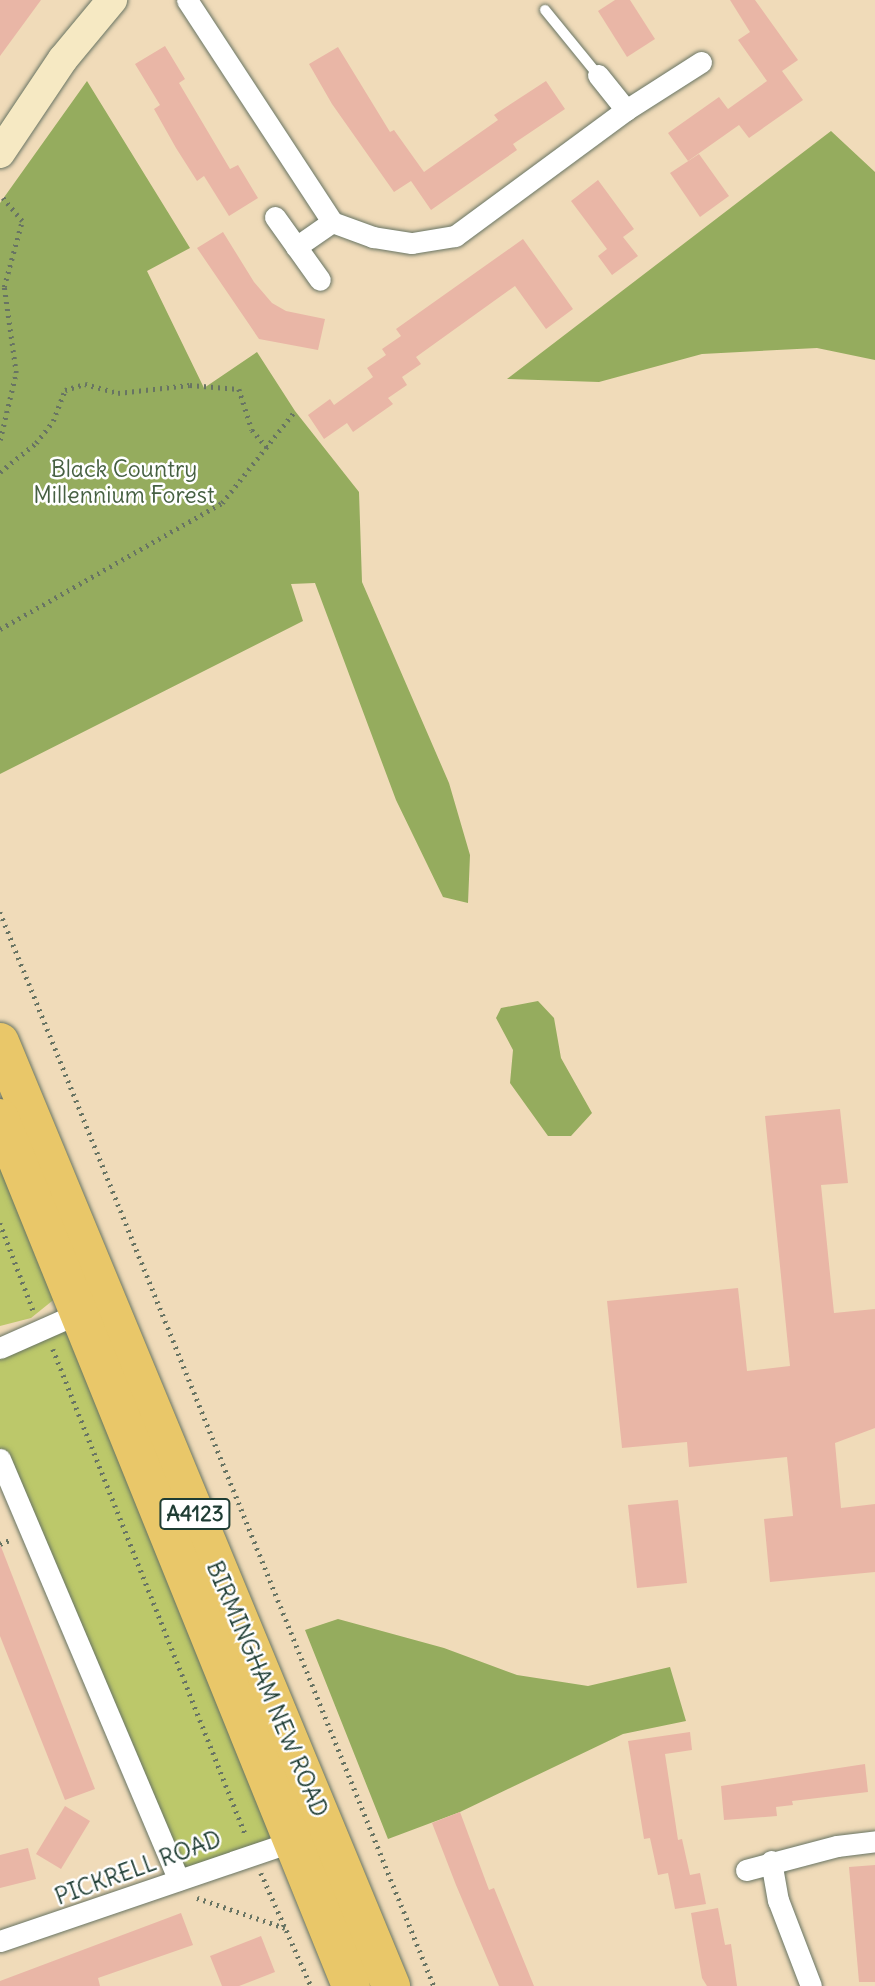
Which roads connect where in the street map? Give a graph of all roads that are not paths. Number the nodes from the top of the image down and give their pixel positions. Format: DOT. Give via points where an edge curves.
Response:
graph roads {
  1 [pos="112,0"];
  2 [pos="187,0"];
  3 [pos="545,10"];
  4 [pos="701,62"];
  5 [pos="598,75"];
  6 [pos="626,110"];
  7 [pos="0,153"];
  8 [pos="275,217"];
  9 [pos="332,222"];
  10 [pos="296,247"];
  11 [pos="320,279"];
  12 [pos="0,1042"];
  13 [pos="0,1118"];
  14 [pos="79,1313"];
  15 [pos="0,1348"];
  16 [pos="0,1459"];
  17 [pos="309,1834"];
  18 [pos="875,1841"];
  19 [pos="771,1861"];
  20 [pos="746,1870"];
  21 [pos="179,1880"];
  22 [pos="0,1941"];
  23 [pos="807,1985"];
  24 [pos="351,1986"];
  25 [pos="391,1986"];
  1 -- 7 [label="street" via="63,59"];
  2 -- 9 [label="street"];
  3 -- 5 [label="lane"];
  4 -- 6 [label="street"];
  5 -- 6 [label="street"];
  6 -- 9 [label="street" via="455,236 412,243 373,237"];
  8 -- 10 [label="street"];
  9 -- 10 [label="street"];
  10 -- 11 [label="street"];
  12 -- 17 [label="highway, BIRMINGHAM NEW ROAD / A4123"];
  13 -- 14 [label="highway, BIRMINGHAM NEW ROAD / A4123"];
  14 -- 15 [label="street"];
  14 -- 17 [label="highway, BIRMINGHAM NEW ROAD / A4123"];
  16 -- 21 [label="street"];
  17 -- 21 [label="street, PICKRELL ROAD"];
  17 -- 24 [label="highway, BIRMINGHAM NEW ROAD / A4123"];
  17 -- 25 [label="highway, BIRMINGHAM NEW ROAD / A4123"];
  18 -- 19 [label="street"];
  19 -- 20 [label="street"];
  19 -- 23 [label="street" via="778,1900"];
  21 -- 22 [label="street, PICKRELL ROAD"];
}
